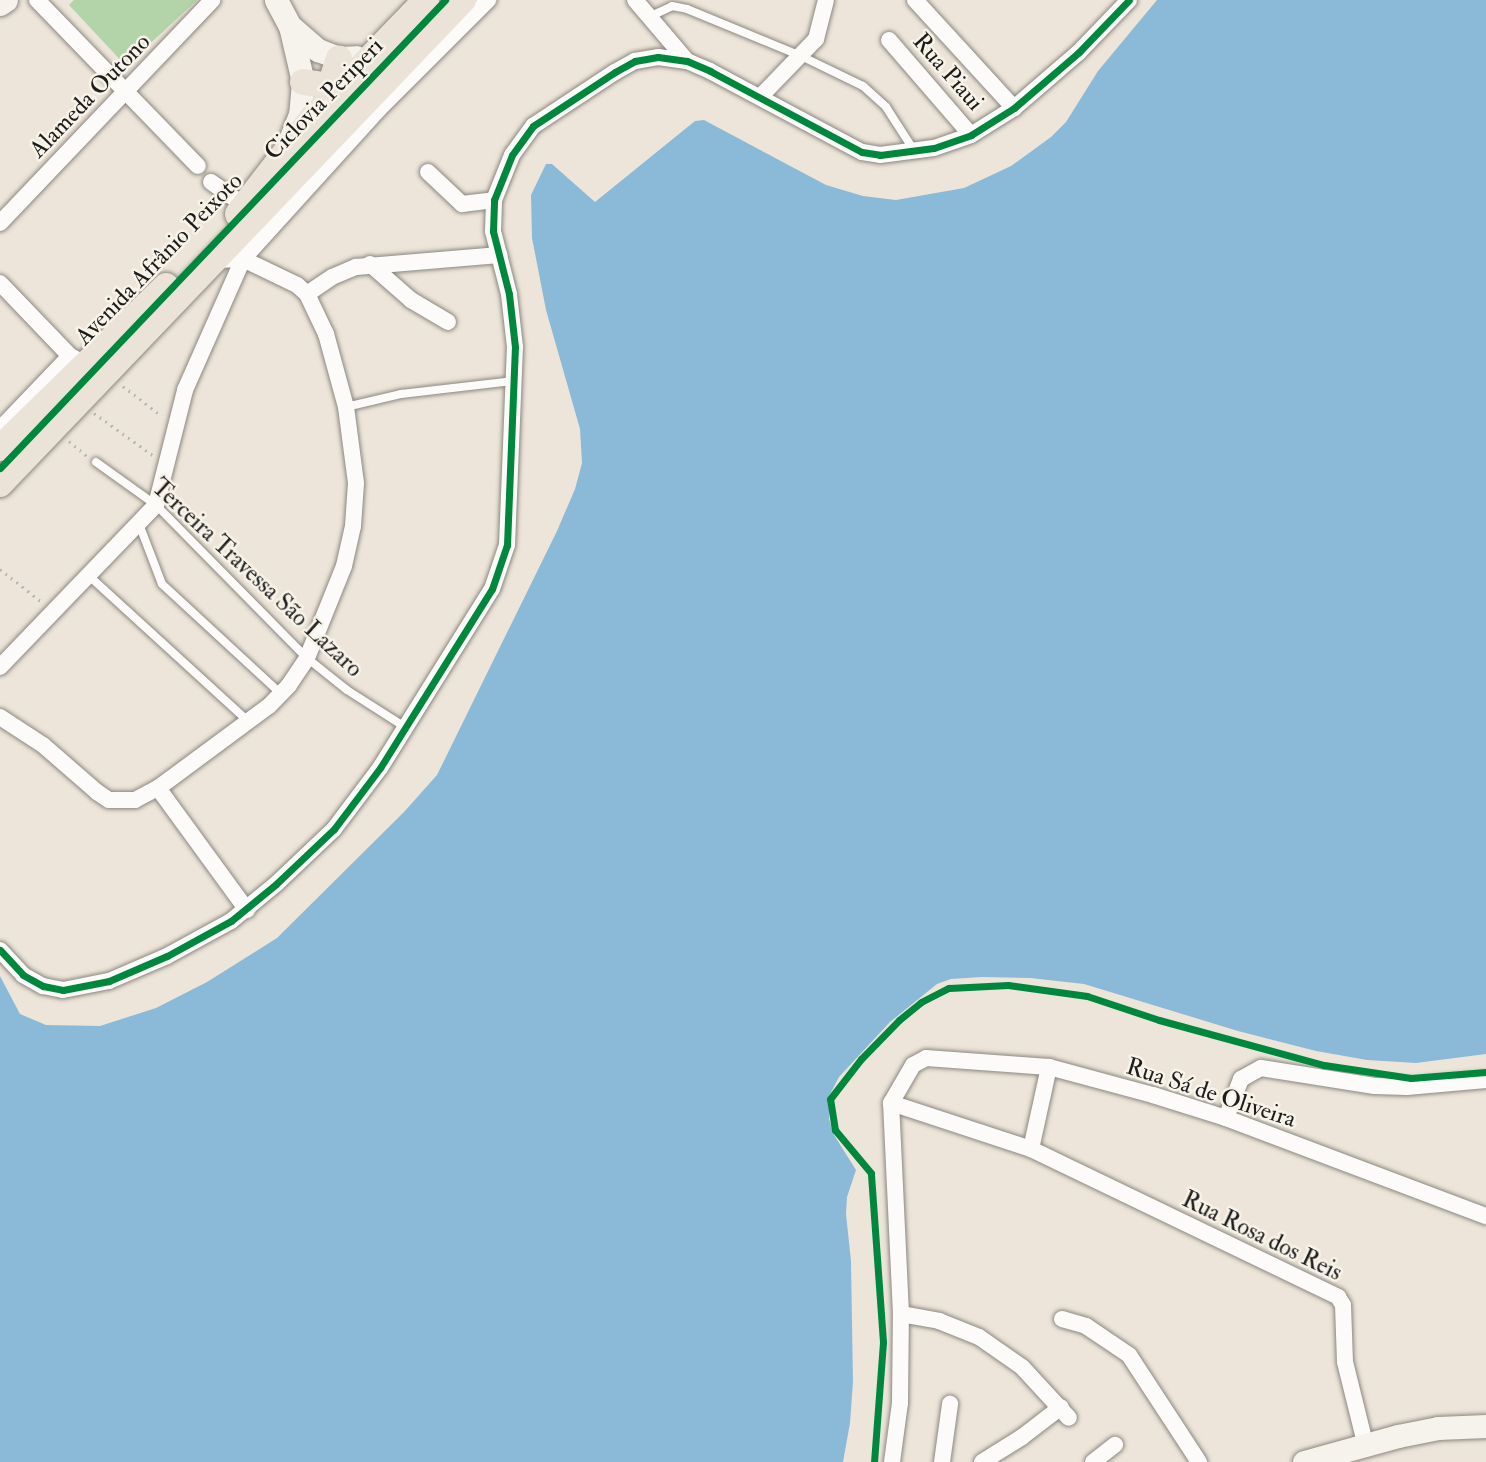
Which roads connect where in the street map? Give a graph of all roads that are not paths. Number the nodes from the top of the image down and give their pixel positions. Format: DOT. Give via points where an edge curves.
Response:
graph roads {
  1 [pos="6,0"];
  2 [pos="37,0"];
  3 [pos="212,0"];
  4 [pos="276,0"];
  5 [pos="426,0"];
  6 [pos="463,0"];
  7 [pos="488,0"];
  8 [pos="635,0"];
  9 [pos="826,0"];
  10 [pos="915,0"];
  11 [pos="1129,0"];
  12 [pos="0,4"];
  13 [pos="651,16"];
  14 [pos="290,26"];
  15 [pos="889,40"];
  16 [pos="381,45"];
  17 [pos="801,56"];
  18 [pos="338,58"];
  19 [pos="687,61"];
  20 [pos="303,82"];
  21 [pos="333,89"];
  22 [pos="126,90"];
  23 [pos="760,97"];
  24 [pos="1014,108"];
  25 [pos="357,111"];
  26 [pos="971,135"];
  27 [pos="284,150"];
  28 [pos="915,152"];
  29 [pos="198,166"];
  30 [pos="428,172"];
  31 [pos="211,182"];
  32 [pos="494,200"];
  33 [pos="245,206"];
  34 [pos="0,223"];
  35 [pos="500,255"];
  36 [pos="243,259"];
  37 [pos="214,260"];
  38 [pos="370,264"];
  39 [pos="0,284"];
  40 [pos="307,294"];
  41 [pos="448,322"];
  42 [pos="87,364"];
  43 [pos="514,381"];
  44 [pos="346,407"];
  45 [pos="0,429"];
  46 [pos="0,448"];
  47 [pos="96,462"];
  48 [pos="0,484"];
  49 [pos="156,505"];
  50 [pos="139,524"];
  51 [pos="88,574"];
  52 [pos="307,658"];
  53 [pos="0,667"];
  54 [pos="281,694"];
  55 [pos="0,717"];
  56 [pos="248,722"];
  57 [pos="405,727"];
  58 [pos="158,788"];
  59 [pos="247,909"];
  60 [pos="0,950"];
  61 [pos="1049,1067"];
  62 [pos="1486,1080"];
  63 [pos="891,1103"];
  64 [pos="1226,1118"];
  65 [pos="1031,1149"];
  66 [pos="1486,1216"];
  67 [pos="901,1314"];
  68 [pos="1062,1319"];
  69 [pos="950,1404"];
  70 [pos="1486,1426"];
  71 [pos="1365,1443"];
  72 [pos="1115,1445"];
  73 [pos="892,1462"];
  74 [pos="942,1462"];
  75 [pos="982,1462"];
  76 [pos="1093,1462"];
  77 [pos="1199,1462"];
  78 [pos="1304,1462"];
  1 -- 12 [label="main road"];
  2 -- 22 [label="street"];
  3 -- 22 [label="street, Alameda Outono"];
  4 -- 14 [label="main road"];
  5 -- 16 [label="main road, Avenida Afrânio Peixoto"];
  6 -- 25 [label="main road, Avenida Afrânio Peixoto"];
  7 -- 36 [label="street" via="378,110"];
  8 -- 13 [label="street"];
  9 -- 17 [label="street" via="819,33"];
  10 -- 24 [label="street"];
  11 -- 24 [label="street" via="1079,52"];
  13 -- 17 [label="lane" via="672,6 687,9"];
  13 -- 19 [label="street"];
  14 -- 18 [label="main road" via="312,46"];
  14 -- 20 [label="main road"];
  15 -- 26 [label="street, Rua Piaui"];
  16 -- 18 [label="main road" via="355,58"];
  16 -- 21 [label="main road, Avenida Afrânio Peixoto"];
  17 -- 23 [label="street"];
  17 -- 28 [label="lane" via="863,86 891,114"];
  18 -- 21 [label="main road"];
  19 -- 23 [label="street"];
  19 -- 32 [label="street" via="658,57 635,61 533,126 512,155"];
  20 -- 21 [label="main road"];
  20 -- 27 [label="main road" via="300,114"];
  21 -- 25 [label="main road"];
  21 -- 27 [label="main road, Avenida Afrânio Peixoto"];
  22 -- 29 [label="street"];
  22 -- 34 [label="street, Alameda Outono"];
  23 -- 28 [label="street" via="857,151 880,155"];
  24 -- 26 [label="street"];
  25 -- 37 [label="main road, Avenida Afrânio Peixoto"];
  26 -- 28 [label="street"];
  27 -- 33 [label="main road, Avenida Afrânio Peixoto"];
  30 -- 32 [label="street" via="462,204"];
  31 -- 33 [label="street"];
  32 -- 35 [label="street"];
  33 -- 42 [label="main road, Avenida Afrânio Peixoto"];
  35 -- 38 [label="street"];
  35 -- 43 [label="street" via="513,327"];
  36 -- 37 [label="street"];
  36 -- 40 [label="street"];
  36 -- 49 [label="street" via="185,390"];
  37 -- 42 [label="main road, Avenida Afrânio Peixoto"];
  38 -- 40 [label="street" via="338,274"];
  38 -- 41 [label="street" via="411,300"];
  39 -- 42 [label="street"];
  40 -- 44 [label="street" via="326,334"];
  42 -- 45 [label="street"];
  42 -- 46 [label="main road, Avenida Afrânio Peixoto"];
  42 -- 48 [label="main road, Avenida Afrânio Peixoto" via="78,402"];
  43 -- 44 [label="lane" via="401,394"];
  43 -- 57 [label="street" via="509,523 501,566 492,589"];
  44 -- 52 [label="street" via="356,483 353,526 344,566"];
  47 -- 49 [label="lane, Terceira Travessa São Lazaro"];
  49 -- 50 [label="street"];
  49 -- 52 [label="lane, Terceira Travessa São Lazaro"];
  50 -- 51 [label="street"];
  50 -- 54 [label="lane" via="162,584"];
  51 -- 53 [label="street"];
  51 -- 56 [label="lane"];
  52 -- 54 [label="street"];
  52 -- 57 [label="lane, Terceira Travessa São Lazaro" via="347,691"];
  54 -- 56 [label="street"];
  55 -- 58 [label="street" via="43,745 109,800 135,800"];
  56 -- 58 [label="street"];
  57 -- 59 [label="street" via="334,829"];
  58 -- 59 [label="street"];
  59 -- 60 [label="street" via="167,956 86,987 63,990 34,982 14,969"];
  61 -- 63 [label="street, Rua Sá de Oliveira" via="926,1058 914,1065"];
  61 -- 64 [label="street, Rua Sá de Oliveira"];
  61 -- 65 [label="street"];
  62 -- 64 [label="street" via="1375,1086 1261,1068 1241,1079"];
  63 -- 65 [label="street, Rua Rosa dos Reis"];
  63 -- 67 [label="street"];
  64 -- 66 [label="street, Rua Sá de Oliveira"];
  65 -- 71 [label="street, Rua Rosa dos Reis" via="1338,1297 1343,1305 1345,1362"];
  67 -- 73 [label="street" via="900,1403"];
  67 -- 75 [label="street" via="935,1320 979,1338 1022,1367 1065,1412"];
  68 -- 77 [label="street" via="1086,1326 1129,1355"];
  69 -- 74 [label="street"];
  70 -- 71 [label="main road" via="1438,1428"];
  71 -- 78 [label="main road"];
  72 -- 76 [label="street"];
}
